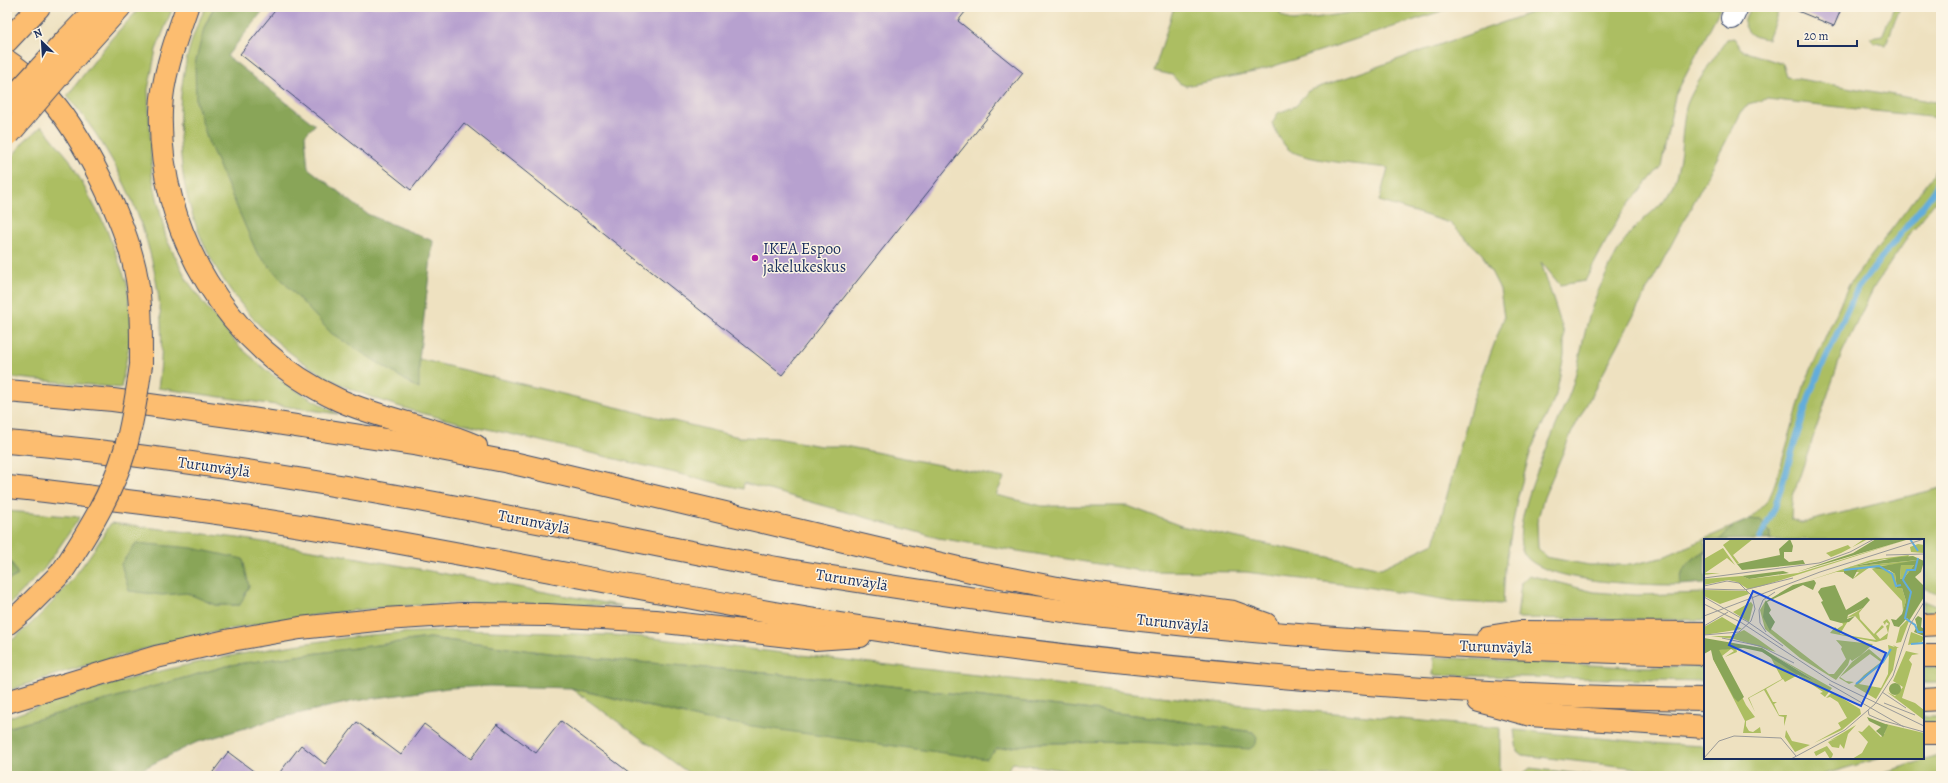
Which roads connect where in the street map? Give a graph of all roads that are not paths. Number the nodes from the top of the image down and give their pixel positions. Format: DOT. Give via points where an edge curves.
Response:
graph roads {
  1 [pos="98,7"];
  2 [pos="120,7"];
  3 [pos="188,7"];
  4 [pos="37,8"];
  5 [pos="7,42"];
  6 [pos="75,44"];
  7 [pos="7,62"];
  8 [pos="7,104"];
  9 [pos="8,136"];
  10 [pos="7,391"];
  11 [pos="7,442"];
  12 [pos="509,462"];
  13 [pos="7,487"];
  14 [pos="7,624"];
  15 [pos="1941,624"];
  16 [pos="1924,625"];
  17 [pos="900,633"];
  18 [pos="1704,633"];
  19 [pos="1292,634"];
  20 [pos="1438,644"];
  21 [pos="1704,654"];
  22 [pos="1924,656"];
  23 [pos="1941,656"];
  24 [pos="1439,690"];
  25 [pos="1704,699"];
  26 [pos="1941,699"];
  27 [pos="1924,700"];
  28 [pos="7,702"];
  29 [pos="1704,727"];
  30 [pos="1924,733"];
  31 [pos="1941,733"];
  1 -- 6 [label="highway"];
  2 -- 6 [label="highway"];
  3 -- 12 [label="highway" via="171,53 161,109 163,148 171,201 182,231 203,276 220,302 261,349 285,368 339,400 456,437"];
  4 -- 5 [label="highway"];
  6 -- 8 [label="highway, bridge"];
  6 -- 9 [label="highway, bridge"];
  7 -- 14 [label="highway, bridge" via="52,101 95,169 115,211 132,257 140,301 141,365 124,451 98,513 62,572"];
  10 -- 12 [label="highway" via="113,400 251,419"];
  11 -- 19 [label="highway, Turunväylä" via="194,463 359,489 714,557 974,599 1106,616"];
  12 -- 19 [label="highway" via="975,572 1073,590 1233,612"];
  13 -- 17 [label="highway" via="189,508 352,533 780,614"];
  15 -- 16 [label="highway"];
  17 -- 24 [label="highway" via="1083,658"];
  17 -- 28 [label="highway" via="815,639 656,621 547,615 462,614 385,619 300,628 231,640 156,657"];
  18 -- 20 [label="highway" via="1519,632"];
  19 -- 20 [label="highway, Turunväylä"];
  20 -- 21 [label="highway, Turunväylä"];
  22 -- 23 [label="highway"];
  24 -- 25 [label="highway"];
  24 -- 29 [label="highway" via="1530,715"];
  26 -- 27 [label="highway"];
  30 -- 31 [label="highway"];
}
